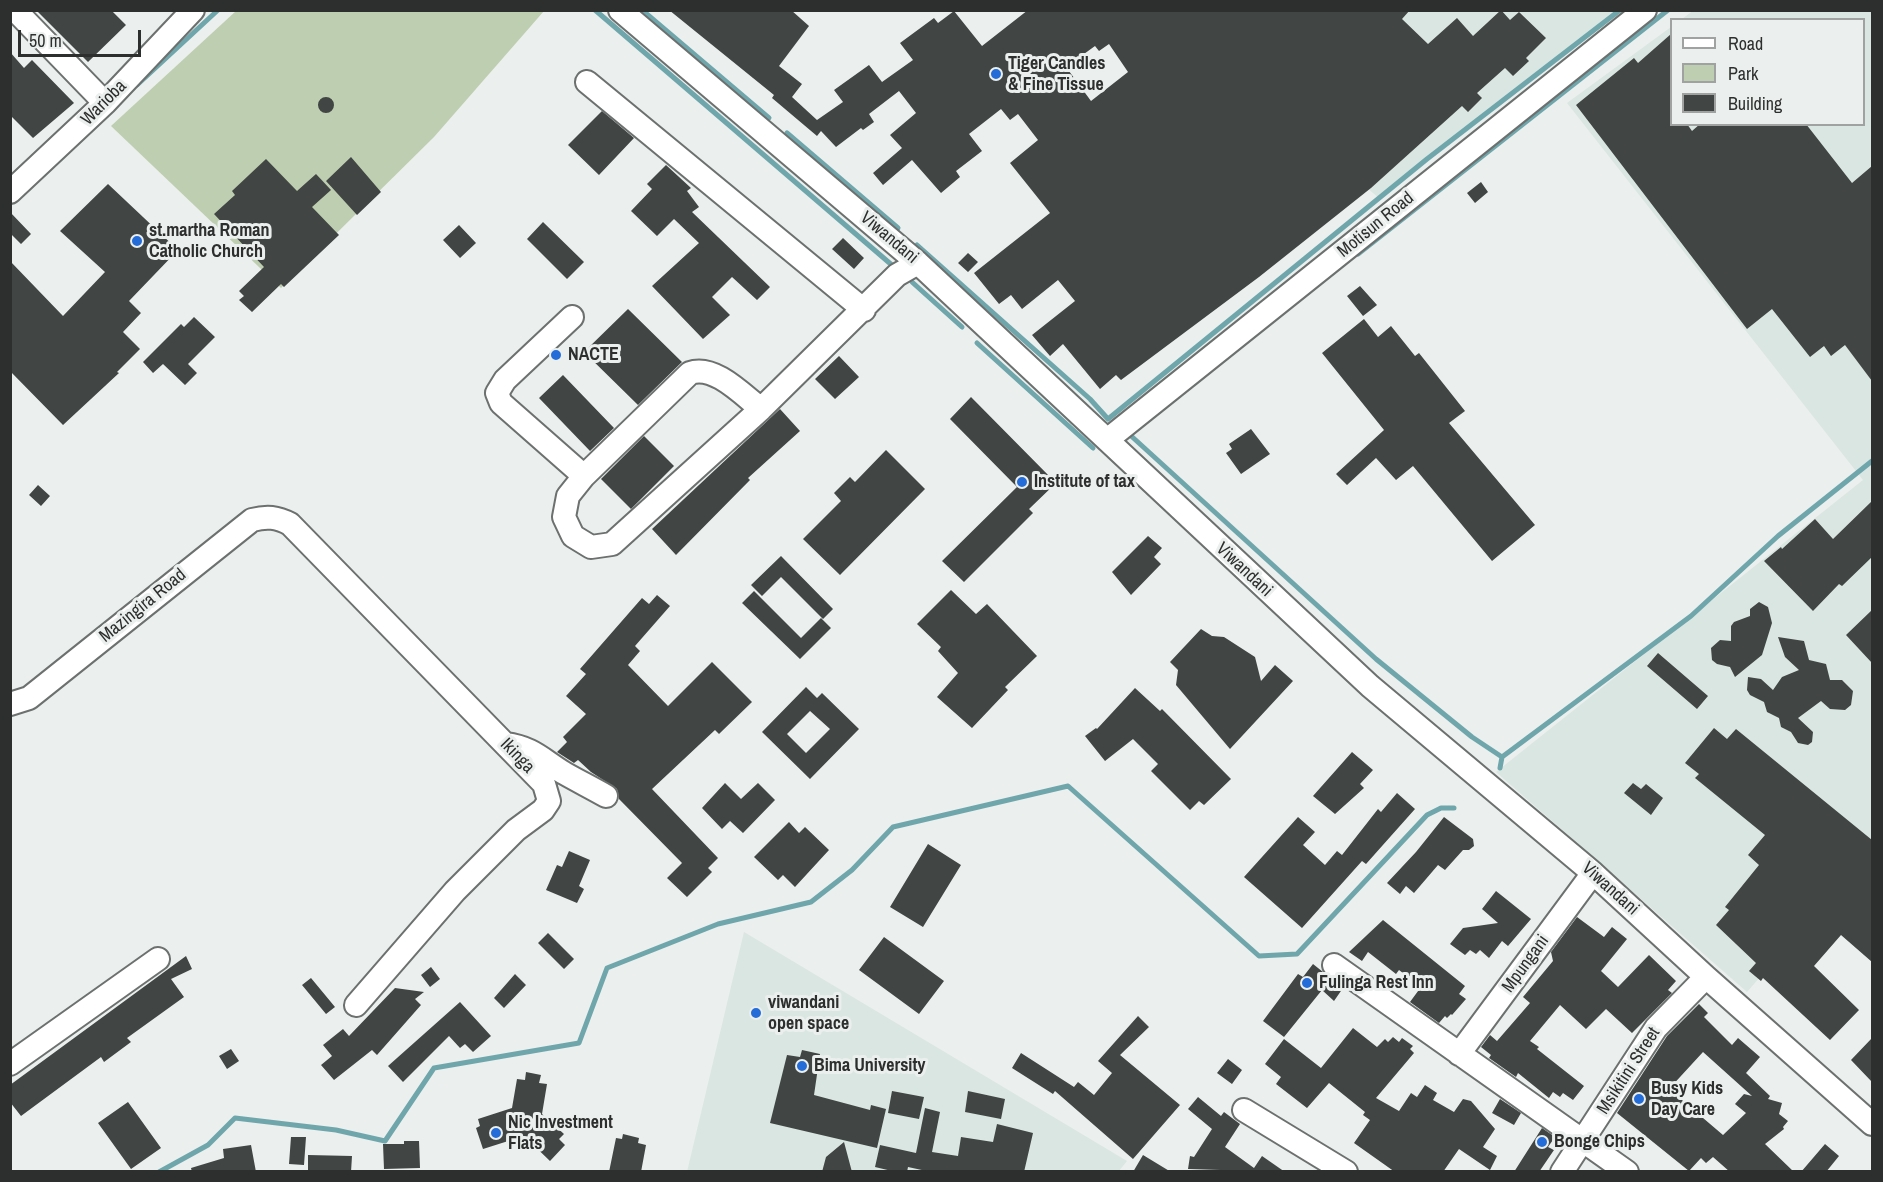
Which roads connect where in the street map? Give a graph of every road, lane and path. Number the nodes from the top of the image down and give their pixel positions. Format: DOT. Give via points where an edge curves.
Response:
graph roads {
  1 [pos="15,10"];
  2 [pos="193,10"];
  3 [pos="620,10"];
  4 [pos="1645,10"];
  5 [pos="587,82"];
  6 [pos="105,103"];
  7 [pos="10,192"];
  8 [pos="918,263"];
  9 [pos="864,310"];
  10 [pos="572,317"];
  11 [pos="761,409"];
  12 [pos="1107,440"];
  13 [pos="584,476"];
  14 [pos="278,518"];
  15 [pos="10,704"];
  16 [pos="506,744"];
  17 [pos="606,796"];
  18 [pos="1593,873"];
  19 [pos="158,958"];
  20 [pos="1334,965"];
  21 [pos="1706,978"];
  22 [pos="356,1005"];
  23 [pos="1459,1054"];
  24 [pos="10,1064"];
  25 [pos="1244,1110"];
  26 [pos="1872,1124"];
  27 [pos="1584,1139"];
  28 [pos="1346,1172"];
  29 [pos="1562,1172"];
  30 [pos="1627,1172"];
  1 -- 6 [label="street"];
  2 -- 6 [label="street, Warioba"];
  3 -- 8 [label="street, Viwandani"];
  4 -- 12 [label="street, Motisun Road"];
  5 -- 9 [label="street"];
  6 -- 7 [label="street, Warioba"];
  8 -- 9 [label="street" via="897,275"];
  8 -- 12 [label="street, Viwandani"];
  9 -- 11 [label="street"];
  10 -- 13 [label="street" via="505,380 497,393 501,403"];
  11 -- 13 [label="street" via="711,373 697,371 685,378"];
  11 -- 13 [label="street" via="612,544 591,547 573,536 567,527 564,506"];
  12 -- 18 [label="street, Viwandani" via="1370,686"];
  14 -- 15 [label="street, Mazingira Road" via="259,518 241,527 28,698"];
  14 -- 16 [label="street, Ikinga" via="290,524"];
  16 -- 17 [label="street" via="534,751"];
  16 -- 22 [label="street, Ikinga" via="544,784 549,801 455,891"];
  18 -- 21 [label="street, Viwandani"];
  18 -- 23 [label="street, Mpungani"];
  19 -- 24 [label="street"];
  20 -- 23 [label="street"];
  21 -- 26 [label="street, Viwandani"];
  21 -- 27 [label="street, Msikitini Street" via="1656,1028"];
  23 -- 27 [label="street"];
  25 -- 28 [label="street"];
  27 -- 29 [label="street, Msikitini Street"];
  27 -- 30 [label="street"];
}
